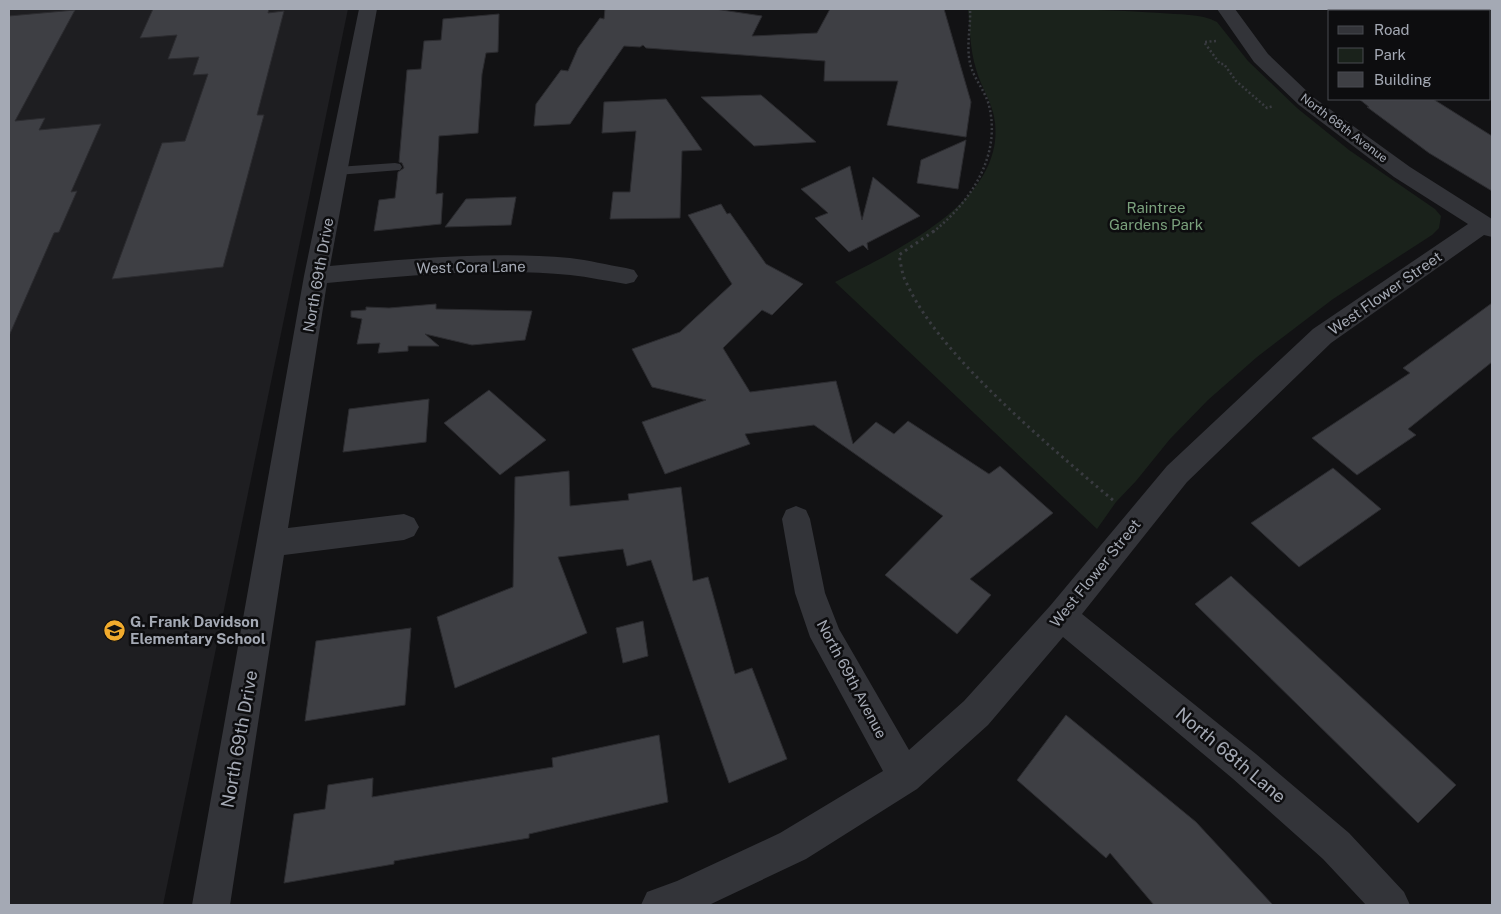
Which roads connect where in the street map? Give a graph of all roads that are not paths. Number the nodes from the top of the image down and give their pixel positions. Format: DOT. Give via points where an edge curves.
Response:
graph roads {
  1 [pos="368,9"];
  2 [pos="1226,9"];
  3 [pos="395,167"];
  4 [pos="337,171"];
  5 [pos="1488,227"];
  6 [pos="316,276"];
  7 [pos="626,276"];
  8 [pos="796,519"];
  9 [pos="404,528"];
  10 [pos="273,542"];
  11 [pos="1061,616"];
  12 [pos="905,777"];
  13 [pos="675,903"];
  14 [pos="211,905"];
  15 [pos="1391,905"];
  1 -- 4 [label="street, North 69th Drive"];
  2 -- 5 [label="street, North 68th Avenue" via="1261,58 1306,101 1402,172"];
  3 -- 4 [label="lane"];
  4 -- 6 [label="street, North 69th Drive"];
  5 -- 11 [label="street, West Flower Street" via="1417,269 1322,336 1177,474"];
  6 -- 7 [label="street, West Cora Lane" via="481,265 563,266"];
  6 -- 10 [label="street, North 69th Drive"];
  8 -- 12 [label="street, North 69th Avenue" via="810,593 826,637"];
  9 -- 10 [label="street"];
  10 -- 14 [label="street, North 69th Drive"];
  11 -- 12 [label="street, West Flower Street" via="976,712"];
  11 -- 15 [label="street, North 68th Lane" via="1336,846"];
  12 -- 13 [label="street, West Flower Street" via="793,846"];
}
